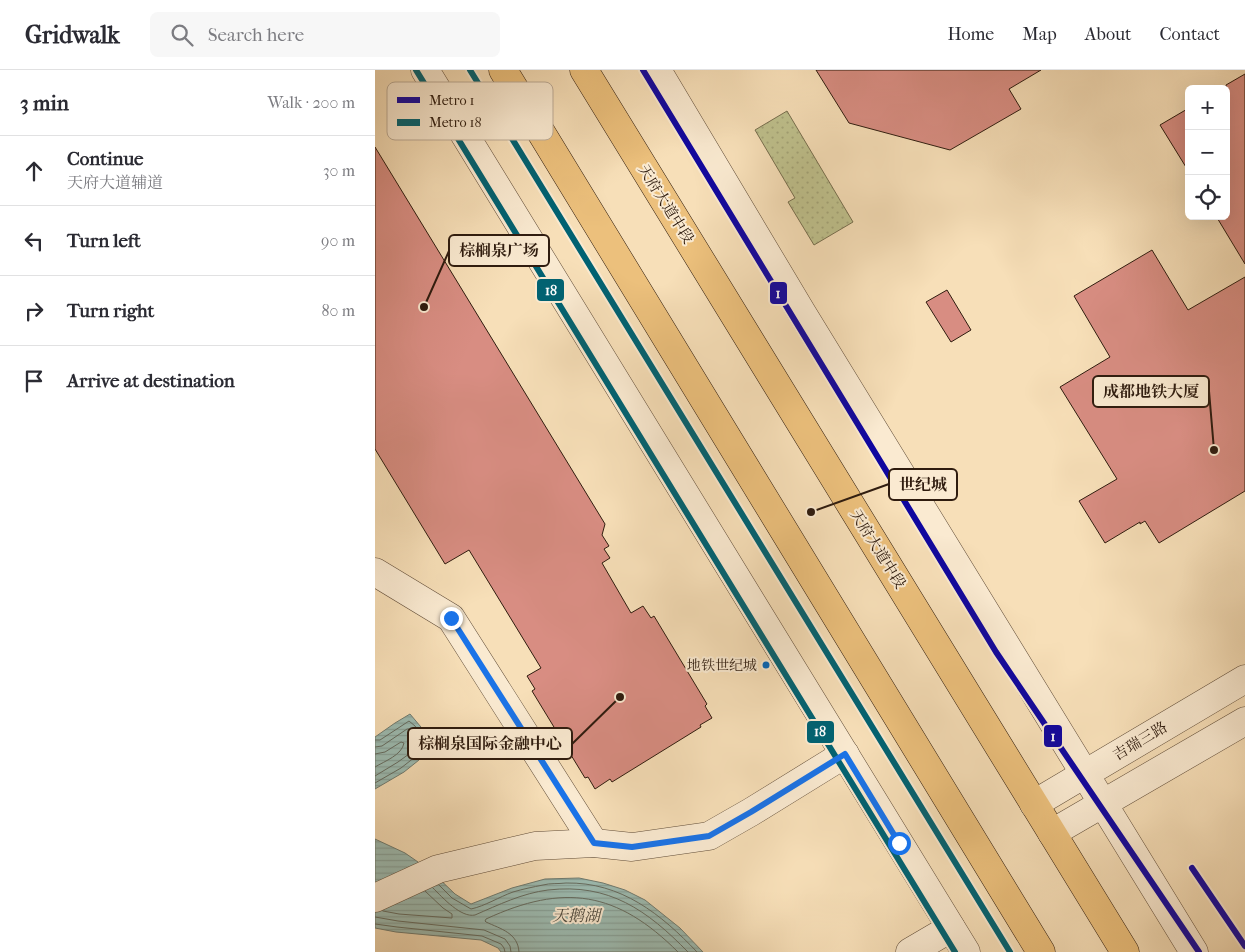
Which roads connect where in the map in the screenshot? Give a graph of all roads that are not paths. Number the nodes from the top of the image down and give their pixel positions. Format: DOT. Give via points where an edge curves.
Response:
graph roads {
  1 [pos="425,70"];
  2 [pos="503,70"];
  3 [pos="584,70"];
  4 [pos="657,70"];
  5 [pos="432,82"];
  6 [pos="510,82"];
  7 [pos="468,140"];
  8 [pos="546,140"];
  9 [pos="375,572"];
  10 [pos="1245,679"];
  11 [pos="1245,721"];
  12 [pos="845,754"];
  13 [pos="1085,774"];
  14 [pos="1034,804"];
  15 [pos="1103,804"];
  16 [pos="1052,833"];
  17 [pos="594,843"];
  18 [pos="375,898"];
  19 [pos="951,928"];
  20 [pos="909,952"];
  21 [pos="966,952"];
  22 [pos="1041,952"];
  23 [pos="1125,952"];
  24 [pos="1194,952"];
  1 -- 5 [label="street"];
  2 -- 6 [label="main road"];
  3 -- 14 [label="main road, 天府大道中段"];
  4 -- 13 [label="street"];
  7 -- 12 [label="street"];
  8 -- 22 [label="main road"];
  9 -- 17 [label="street" via="451,618"];
  10 -- 13 [label="street, 吉瑞三路"];
  11 -- 15 [label="street"];
  12 -- 17 [label="street" via="709,836 632,847"];
  12 -- 19 [label="street"];
  13 -- 14 [label="street, 吉瑞三路"];
  13 -- 15 [label="street"];
  14 -- 16 [label="main road, 天府大道中段"];
  15 -- 16 [label="street"];
  15 -- 24 [label="street"];
  16 -- 23 [label="main road, 天府大道中段"];
  17 -- 18 [label="street" via="535,846 438,869"];
  19 -- 20 [label="street"];
  19 -- 21 [label="street"];
}
